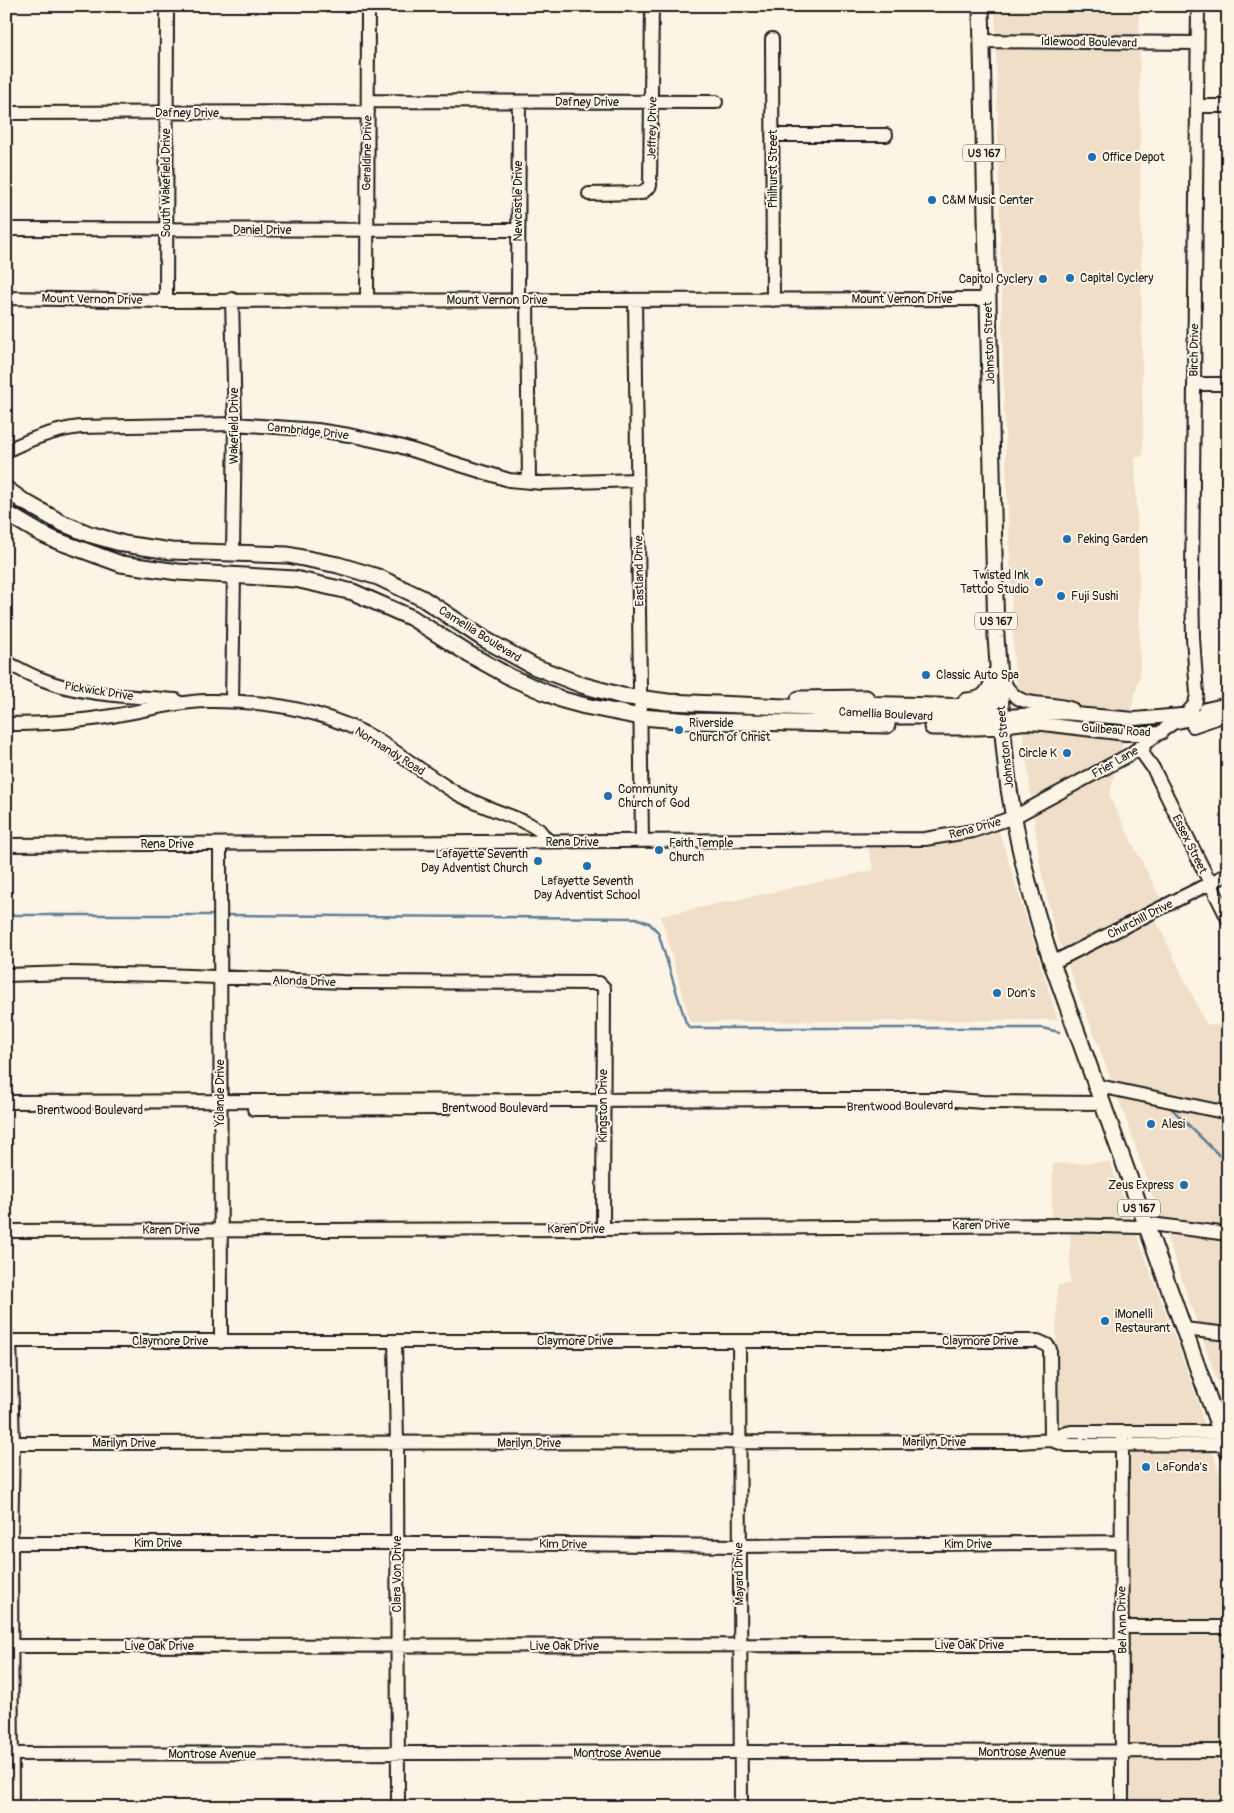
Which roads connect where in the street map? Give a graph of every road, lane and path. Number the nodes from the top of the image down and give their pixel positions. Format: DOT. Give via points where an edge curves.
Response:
graph roads {
  1 [pos="167,6"];
  2 [pos="368,6"];
  3 [pos="652,6"];
  4 [pos="981,6"];
  5 [pos="1198,6"];
  6 [pos="772,39"];
  7 [pos="982,41"];
  8 [pos="1197,43"];
  9 [pos="1228,98"];
  10 [pos="1197,101"];
  11 [pos="519,102"];
  12 [pos="652,102"];
  13 [pos="716,102"];
  14 [pos="1228,106"];
  15 [pos="368,107"];
  16 [pos="6,113"];
  17 [pos="166,113"];
  18 [pos="886,134"];
  19 [pos="772,135"];
  20 [pos="589,194"];
  21 [pos="6,229"];
  22 [pos="166,229"];
  23 [pos="367,230"];
  24 [pos="518,230"];
  25 [pos="6,298"];
  26 [pos="232,299"];
  27 [pos="988,299"];
  28 [pos="367,300"];
  29 [pos="635,300"];
  30 [pos="773,300"];
  31 [pos="166,301"];
  32 [pos="522,301"];
  33 [pos="1194,384"];
  34 [pos="1228,384"];
  35 [pos="234,424"];
  36 [pos="6,451"];
  37 [pos="637,480"];
  38 [pos="529,482"];
  39 [pos="6,490"];
  40 [pos="6,513"];
  41 [pos="233,552"];
  42 [pos="234,574"];
  43 [pos="6,662"];
  44 [pos="998,668"];
  45 [pos="1197,694"];
  46 [pos="1000,699"];
  47 [pos="641,700"];
  48 [pos="232,701"];
  49 [pos="196,702"];
  50 [pos="1228,704"];
  51 [pos="764,706"];
  52 [pos="810,708"];
  53 [pos="1214,708"];
  54 [pos="1086,714"];
  55 [pos="1187,714"];
  56 [pos="1228,714"];
  57 [pos="641,718"];
  58 [pos="1002,720"];
  59 [pos="723,722"];
  60 [pos="6,724"];
  61 [pos="1165,732"];
  62 [pos="1144,744"];
  63 [pos="1153,768"];
  64 [pos="1014,817"];
  65 [pos="642,841"];
  66 [pos="550,842"];
  67 [pos="220,844"];
  68 [pos="6,845"];
  69 [pos="1228,874"];
  70 [pos="1210,884"];
  71 [pos="1228,919"];
  72 [pos="1052,963"];
  73 [pos="6,975"];
  74 [pos="219,978"];
  75 [pos="601,984"];
  76 [pos="1094,1085"];
  77 [pos="6,1102"];
  78 [pos="1101,1103"];
  79 [pos="603,1104"];
  80 [pos="220,1105"];
  81 [pos="6,1110"];
  82 [pos="1228,1114"];
  83 [pos="1146,1225"];
  84 [pos="603,1229"];
  85 [pos="6,1230"];
  86 [pos="220,1230"];
  87 [pos="1228,1234"];
  88 [pos="1184,1329"];
  89 [pos="1228,1334"];
  90 [pos="8,1341"];
  91 [pos="395,1341"];
  92 [pos="739,1341"];
  93 [pos="221,1342"];
  94 [pos="1122,1439"];
  95 [pos="1051,1440"];
  96 [pos="739,1442"];
  97 [pos="9,1443"];
  98 [pos="1225,1443"];
  99 [pos="397,1444"];
  100 [pos="1120,1542"];
  101 [pos="8,1544"];
  102 [pos="397,1544"];
  103 [pos="738,1546"];
  104 [pos="1122,1627"];
  105 [pos="1228,1627"];
  106 [pos="1122,1645"];
  107 [pos="9,1646"];
  108 [pos="397,1646"];
  109 [pos="741,1646"];
  110 [pos="1228,1751"];
  111 [pos="740,1752"];
  112 [pos="1122,1752"];
  113 [pos="398,1753"];
  114 [pos="9,1754"];
  115 [pos="12,1807"];
  116 [pos="398,1807"];
  117 [pos="741,1807"];
  118 [pos="1122,1807"];
  1 -- 17 [label="street, South Wakefield Drive"];
  2 -- 15 [label="street, Geraldine Drive"];
  3 -- 12 [label="street, Jeffrey Drive"];
  4 -- 7 [label="main road, Johnston Street / US 167"];
  5 -- 8 [label="street, Birch Drive"];
  6 -- 19 [label="street, Philhurst Street"];
  7 -- 8 [label="street, Idlewood Boulevard"];
  7 -- 27 [label="main road, Johnston Street / US 167"];
  8 -- 10 [label="street, Birch Drive"];
  9 -- 10 [label="street"];
  10 -- 14 [label="street"];
  10 -- 33 [label="street, Birch Drive"];
  11 -- 12 [label="street, Dafney Drive"];
  11 -- 15 [label="street, Dafney Drive"];
  11 -- 24 [label="street, Newcastle Drive"];
  12 -- 13 [label="street, Dafney Drive"];
  12 -- 20 [label="street, Jeffrey Drive" via="650,186 642,193"];
  15 -- 17 [label="street, Dafney Drive"];
  15 -- 23 [label="street, Geraldine Drive"];
  16 -- 17 [label="street, Dafney Drive"];
  17 -- 22 [label="street, South Wakefield Drive"];
  18 -- 19 [label="street"];
  19 -- 30 [label="street, Philhurst Street"];
  21 -- 22 [label="street, Daniel Drive"];
  22 -- 23 [label="street, Daniel Drive"];
  22 -- 31 [label="street, South Wakefield Drive"];
  23 -- 24 [label="street, Daniel Drive"];
  23 -- 28 [label="street, Geraldine Drive"];
  24 -- 32 [label="street, Newcastle Drive"];
  25 -- 31 [label="street, Mount Vernon Drive"];
  26 -- 28 [label="street, Mount Vernon Drive"];
  26 -- 31 [label="street, Mount Vernon Drive"];
  26 -- 35 [label="street, Wakefield Drive"];
  27 -- 30 [label="street, Mount Vernon Drive"];
  27 -- 44 [label="main road, Johnston Street / US 167"];
  28 -- 32 [label="street, Mount Vernon Drive"];
  29 -- 30 [label="street, Mount Vernon Drive"];
  29 -- 32 [label="street, Mount Vernon Drive"];
  29 -- 37 [label="street, Eastland Drive"];
  32 -- 38 [label="street, Newcastle Drive"];
  33 -- 34 [label="street"];
  33 -- 45 [label="street, Birch Drive" via="1192,610"];
  35 -- 36 [label="street, Cambridge Drive" via="62,429"];
  35 -- 38 [label="street, Cambridge Drive" via="349,435 509,480"];
  35 -- 41 [label="street, Wakefield Drive"];
  37 -- 38 [label="street, Cambridge Drive"];
  37 -- 47 [label="street, Eastland Drive"];
  39 -- 41 [label="main road, Camellia Boulevard" via="60,522 110,541 171,551"];
  40 -- 42 [label="main road, Camellia Boulevard" via="40,534 121,564 178,572"];
  41 -- 47 [label="main road, Camellia Boulevard" via="316,559 378,577 422,598 484,639 533,666 582,685"];
  42 -- 48 [label="street"];
  42 -- 57 [label="main road, Camellia Boulevard" via="296,579 361,595 412,618 512,678 570,702"];
  43 -- 49 [label="street, Pickwick Drive" via="69,688"];
  44 -- 46 [label="main road, Johnston Street / US 167"];
  44 -- 51 [label="main road" via="989,690 975,701 852,697 795,700"];
  44 -- 54 [label="street" via="1004,683 1019,701 1059,705"];
  45 -- 53 [label="street"];
  45 -- 55 [label="street, Birch Drive" via="1195,704"];
  46 -- 52 [label="main road" via="982,707 836,703"];
  46 -- 58 [label="main road, Johnston Street / US 167"];
  47 -- 51 [label="main road, Camellia Boulevard"];
  47 -- 57 [label="street, Eastland Drive"];
  48 -- 49 [label="street, Normandy Road"];
  48 -- 66 [label="street, Normandy Road" via="300,709 347,724 458,794 529,824"];
  49 -- 60 [label="street, Normandy Road" via="96,718"];
  50 -- 53 [label="street, Guilbeau Road"];
  51 -- 52 [label="main road, Camellia Boulevard"];
  52 -- 58 [label="main road, Camellia Boulevard" via="889,716"];
  52 -- 59 [label="main road" via="791,716 743,716"];
  53 -- 55 [label="street, Guilbeau Road"];
  53 -- 61 [label="street, Frier Lane" via="1199,718 1172,723"];
  54 -- 55 [label="street, Guilbeau Road" via="1134,719"];
  54 -- 58 [label="street, Guilbeau Road"];
  56 -- 61 [label="street, Guilbeau Road" via="1203,724"];
  57 -- 59 [label="main road, Camellia Boulevard"];
  57 -- 65 [label="street, Eastland Drive"];
  58 -- 59 [label="main road, Camellia Boulevard" via="964,728"];
  58 -- 61 [label="street, Guilbeau Road" via="1126,734"];
  58 -- 64 [label="main road, Johnston Street / US 167"];
  61 -- 62 [label="street, Frier Lane"];
  61 -- 63 [label="street, Essex Street" via="1152,748"];
  62 -- 63 [label="street, Essex Street" via="1143,754"];
  62 -- 64 [label="street, Frier Lane"];
  63 -- 70 [label="street, Essex Street"];
  64 -- 65 [label="street, Rena Drive" via="973,831 924,839"];
  64 -- 72 [label="main road, Johnston Street / US 167"];
  65 -- 66 [label="street, Rena Drive"];
  66 -- 67 [label="street, Rena Drive"];
  67 -- 68 [label="street, Rena Drive"];
  67 -- 74 [label="street, Yolande Drive"];
  69 -- 70 [label="street, Churchill Drive"];
  70 -- 71 [label="street, Essex Street"];
  70 -- 72 [label="street, Churchill Drive"];
  72 -- 76 [label="main road, Johnston Street / US 167"];
  73 -- 74 [label="street, Alonda Drive" via="69,973"];
  74 -- 75 [label="street, Alonda Drive"];
  74 -- 80 [label="street, Yolande Drive"];
  75 -- 79 [label="street, Kingston Drive" via="604,988"];
  76 -- 78 [label="main road, Johnston Street / US 167"];
  76 -- 82 [label="street"];
  77 -- 80 [label="street, Brentwood Boulevard"];
  78 -- 79 [label="street, Brentwood Boulevard" via="944,1099"];
  78 -- 83 [label="main road, Johnston Street / US 167"];
  79 -- 80 [label="street, Brentwood Boulevard"];
  79 -- 84 [label="street, Kingston Drive"];
  80 -- 81 [label="street, Brentwood Boulevard"];
  80 -- 86 [label="street, Yolande Drive"];
  83 -- 84 [label="street, Karen Drive"];
  83 -- 87 [label="street, Karen Drive"];
  83 -- 88 [label="main road, Johnston Street / US 167"];
  84 -- 86 [label="street, Karen Drive"];
  85 -- 86 [label="street, Karen Drive"];
  86 -- 93 [label="street, Yolande Drive"];
  88 -- 89 [label="street"];
  88 -- 98 [label="main road, Johnston Street / US 167"];
  90 -- 93 [label="street, Claymore Drive"];
  90 -- 97 [label="street"];
  91 -- 92 [label="street, Claymore Drive"];
  91 -- 93 [label="street, Claymore Drive"];
  91 -- 99 [label="street, Clara Von Drive"];
  92 -- 95 [label="street, Claymore Drive" via="1041,1342 1050,1350"];
  92 -- 96 [label="street, Mayard Drive"];
  94 -- 95 [label="street, Marilyn Drive" via="1071,1432"];
  94 -- 98 [label="street, Marilyn Drive"];
  94 -- 100 [label="street, Bel Ann Drive"];
  95 -- 96 [label="street, Marilyn Drive"];
  96 -- 99 [label="street, Marilyn Drive"];
  96 -- 103 [label="street, Mayard Drive"];
  97 -- 99 [label="street, Marilyn Drive"];
  97 -- 101 [label="street"];
  99 -- 102 [label="street, Clara Von Drive"];
  100 -- 103 [label="street, Kim Drive"];
  100 -- 104 [label="street, Bel Ann Drive"];
  101 -- 102 [label="street, Kim Drive"];
  101 -- 107 [label="street"];
  102 -- 103 [label="street, Kim Drive"];
  102 -- 108 [label="street, Clara Von Drive"];
  103 -- 109 [label="street, Mayard Drive"];
  104 -- 105 [label="street"];
  104 -- 106 [label="street, Bel Ann Drive"];
  106 -- 109 [label="street, Live Oak Drive"];
  106 -- 112 [label="street, Bel Ann Drive"];
  107 -- 108 [label="street, Live Oak Drive"];
  107 -- 114 [label="street"];
  108 -- 109 [label="street, Live Oak Drive"];
  108 -- 113 [label="street, Clara Von Drive"];
  109 -- 111 [label="street, Mayard Drive"];
  110 -- 112 [label="street, Montrose Avenue"];
  111 -- 112 [label="street, Montrose Avenue"];
  111 -- 113 [label="street, Montrose Avenue"];
  111 -- 117 [label="street, Mayard Drive"];
  112 -- 118 [label="street, Bel Ann Drive"];
  113 -- 114 [label="street, Montrose Avenue"];
  113 -- 116 [label="street, Clara Von Drive"];
  114 -- 115 [label="street"];
}
